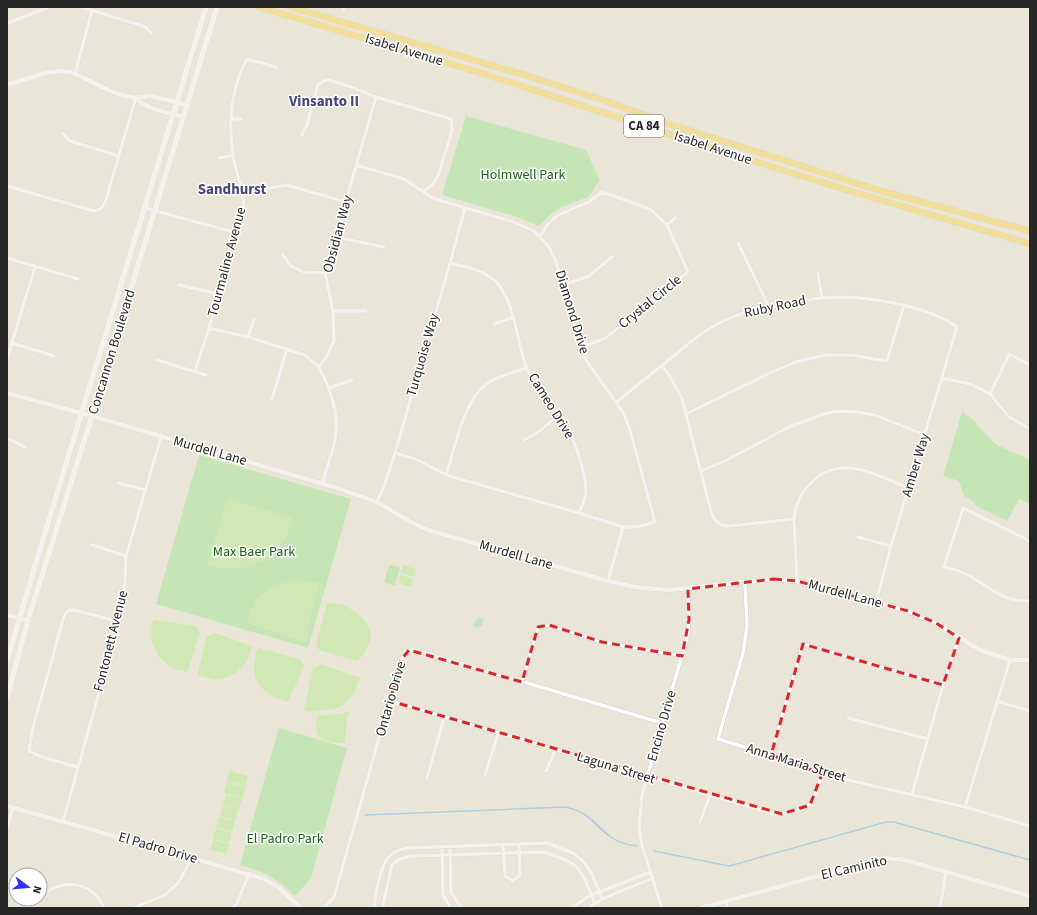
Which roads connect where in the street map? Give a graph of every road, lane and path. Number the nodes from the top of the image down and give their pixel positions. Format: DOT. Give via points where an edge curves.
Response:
graph roads {
  1 [pos="50,7"];
  2 [pos="81,7"];
  3 [pos="206,7"];
  4 [pos="217,7"];
  5 [pos="259,7"];
  6 [pos="290,7"];
  7 [pos="92,10"];
  8 [pos="7,22"];
  9 [pos="151,33"];
  10 [pos="276,67"];
  11 [pos="75,74"];
  12 [pos="7,85"];
  13 [pos="376,97"];
  14 [pos="135,98"];
  15 [pos="177,102"];
  16 [pos="187,105"];
  17 [pos="173,114"];
  18 [pos="183,117"];
  19 [pos="231,119"];
  20 [pos="241,119"];
  21 [pos="62,133"];
  22 [pos="302,135"];
  23 [pos="234,155"];
  24 [pos="119,156"];
  25 [pos="219,158"];
  26 [pos="356,165"];
  27 [pos="7,186"];
  28 [pos="243,192"];
  29 [pos="423,192"];
  30 [pos="346,202"];
  31 [pos="145,208"];
  32 [pos="465,208"];
  33 [pos="155,211"];
  34 [pos="675,218"];
  35 [pos="667,225"];
  36 [pos="1030,231"];
  37 [pos="237,233"];
  38 [pos="540,236"];
  39 [pos="336,237"];
  40 [pos="738,244"];
  41 [pos="1030,244"];
  42 [pos="384,247"];
  43 [pos="282,254"];
  44 [pos="613,256"];
  45 [pos="7,258"];
  46 [pos="450,263"];
  47 [pos="35,267"];
  48 [pos="325,273"];
  49 [pos="818,274"];
  50 [pos="78,279"];
  51 [pos="179,285"];
  52 [pos="563,285"];
  53 [pos="219,294"];
  54 [pos="822,298"];
  55 [pos="904,305"];
  56 [pos="769,307"];
  57 [pos="334,311"];
  58 [pos="366,312"];
  59 [pos="514,317"];
  60 [pos="254,319"];
  61 [pos="494,324"];
  62 [pos="957,327"];
  63 [pos="209,328"];
  64 [pos="248,337"];
  65 [pos="12,343"];
  66 [pos="581,347"];
  67 [pos="287,349"];
  68 [pos="54,356"];
  69 [pos="7,359"];
  70 [pos="157,360"];
  71 [pos="662,365"];
  72 [pos="1030,365"];
  73 [pos="319,367"];
  74 [pos="526,368"];
  75 [pos="195,371"];
  76 [pos="206,375"];
  77 [pos="942,378"];
  78 [pos="352,380"];
  79 [pos="329,388"];
  80 [pos="7,393"];
  81 [pos="990,394"];
  82 [pos="272,399"];
  83 [pos="616,402"];
  84 [pos="82,414"];
  85 [pos="686,414"];
  86 [pos="92,416"];
  87 [pos="556,417"];
  88 [pos="1030,429"];
  89 [pos="925,435"];
  90 [pos="161,437"];
  91 [pos="7,438"];
  92 [pos="524,440"];
  93 [pos="25,447"];
  94 [pos="395,453"];
  95 [pos="701,471"];
  96 [pos="446,475"];
  97 [pos="118,483"];
  98 [pos="322,484"];
  99 [pos="909,488"];
  100 [pos="146,490"];
  101 [pos="377,502"];
  102 [pos="579,513"];
  103 [pos="794,519"];
  104 [pos="623,527"];
  105 [pos="858,537"];
  106 [pos="1030,543"];
  107 [pos="92,545"];
  108 [pos="891,546"];
  109 [pos="126,556"];
  110 [pos="608,581"];
  111 [pos="797,581"];
  112 [pos="745,582"];
  113 [pos="688,589"];
  114 [pos="1030,601"];
  115 [pos="876,602"];
  116 [pos="7,615"];
  117 [pos="19,618"];
  118 [pos="28,620"];
  119 [pos="119,622"];
  120 [pos="960,638"];
  121 [pos="682,656"];
  122 [pos="1010,660"];
  123 [pos="1030,660"];
  124 [pos="7,661"];
  125 [pos="522,682"];
  126 [pos="943,685"];
  127 [pos="7,698"];
  128 [pos="390,701"];
  129 [pos="997,701"];
  130 [pos="1030,711"];
  131 [pos="444,718"];
  132 [pos="848,718"];
  133 [pos="662,723"];
  134 [pos="498,734"];
  135 [pos="928,739"];
  136 [pos="555,750"];
  137 [pos="771,755"];
  138 [pos="77,767"];
  139 [pos="546,771"];
  140 [pos="822,774"];
  141 [pos="485,775"];
  142 [pos="646,777"];
  143 [pos="427,778"];
  144 [pos="912,794"];
  145 [pos="710,795"];
  146 [pos="7,806"];
  147 [pos="13,807"];
  148 [pos="965,807"];
  149 [pos="63,821"];
  150 [pos="700,822"];
  151 [pos="1030,826"];
  152 [pos="7,828"];
  153 [pos="503,844"];
  154 [pos="519,845"];
  155 [pos="442,847"];
  156 [pos="450,847"];
  157 [pos="504,853"];
  158 [pos="519,853"];
  159 [pos="442,856"];
  160 [pos="451,856"];
  161 [pos="192,857"];
  162 [pos="650,872"];
  163 [pos="946,872"];
  164 [pos="249,874"];
  165 [pos="653,878"];
  166 [pos="378,884"];
  167 [pos="387,886"];
  168 [pos="48,891"];
  169 [pos="599,892"];
  170 [pos="591,895"];
  171 [pos="1030,896"];
  172 [pos="602,899"];
  173 [pos="726,902"];
  174 [pos="595,904"];
  175 [pos="104,908"];
  176 [pos="133,908"];
  177 [pos="234,908"];
  178 [pos="301,908"];
  179 [pos="324,908"];
  180 [pos="375,908"];
  181 [pos="384,908"];
  182 [pos="451,908"];
  183 [pos="461,908"];
  184 [pos="571,908"];
  185 [pos="588,908"];
  186 [pos="662,908"];
  187 [pos="701,908"];
  188 [pos="728,908"];
  189 [pos="940,908"];
  1 -- 8 [label="street"];
  2 -- 7 [label="street"];
  3 -- 15 [label="main road, Concannon Boulevard"];
  4 -- 16 [label="main road, Concannon Boulevard"];
  5 -- 41 [label="highway, Isabel Avenue / CA 84" via="478,72 846,190"];
  6 -- 36 [label="highway, Isabel Avenue" via="525,75 881,191"];
  7 -- 9 [label="street" via="146,27"];
  7 -- 11 [label="street"];
  10 -- 19 [label="street, Tourmaline Avenue" via="247,59 235,93"];
  11 -- 12 [label="street" via="61,71 45,73"];
  11 -- 14 [label="street" via="108,90"];
  13 -- 22 [label="street" via="343,84 326,80 322,82 317,88"];
  13 -- 26 [label="street, Obsidian Way"];
  13 -- 29 [label="street" via="451,119 452,131 438,176"];
  14 -- 15 [label="street" via="151,96"];
  14 -- 17 [label="street" via="140,103"];
  14 -- 24 [label="street"];
  15 -- 16 [label="street"];
  15 -- 17 [label="main road, Concannon Boulevard"];
  16 -- 18 [label="main road, Concannon Boulevard"];
  17 -- 18 [label="street"];
  17 -- 31 [label="main road, Concannon Boulevard"];
  18 -- 33 [label="main road, Concannon Boulevard"];
  19 -- 20 [label="street"];
  19 -- 23 [label="street, Tourmaline Avenue"];
  21 -- 24 [label="street" via="70,141"];
  23 -- 25 [label="street"];
  23 -- 28 [label="street, Tourmaline Avenue"];
  24 -- 27 [label="street" via="105,203 98,211"];
  26 -- 29 [label="street" via="404,179"];
  26 -- 30 [label="street, Obsidian Way"];
  28 -- 30 [label="street" via="287,186"];
  28 -- 37 [label="street, Tourmaline Avenue" via="244,206"];
  29 -- 32 [label="street"];
  30 -- 39 [label="street, Obsidian Way"];
  31 -- 33 [label="street"];
  31 -- 84 [label="main road, Concannon Boulevard"];
  32 -- 38 [label="street" via="514,222"];
  32 -- 46 [label="street, Turquoise Way"];
  33 -- 37 [label="street"];
  33 -- 86 [label="main road, Concannon Boulevard"];
  34 -- 35 [label="street"];
  35 -- 38 [label="street, Crystal Circle" via="650,209 602,192 589,202 558,215"];
  35 -- 66 [label="street, Crystal Circle" via="688,272 604,339"];
  37 -- 53 [label="street, Tourmaline Avenue"];
  38 -- 52 [label="street, Diamond Drive" via="555,259"];
  39 -- 42 [label="street"];
  39 -- 48 [label="street, Obsidian Way"];
  40 -- 56 [label="street"];
  43 -- 48 [label="street" via="291,266 303,272"];
  44 -- 52 [label="street" via="589,276"];
  45 -- 47 [label="street"];
  46 -- 59 [label="street, Cameo Drive" via="490,276 498,283"];
  46 -- 94 [label="street, Turquoise Way"];
  47 -- 50 [label="street"];
  47 -- 65 [label="street"];
  48 -- 57 [label="street, Obsidian Way"];
  49 -- 54 [label="street"];
  51 -- 53 [label="street"];
  52 -- 66 [label="street, Diamond Drive"];
  53 -- 63 [label="street, Tourmaline Avenue"];
  54 -- 55 [label="street, Ruby Road" via="853,297"];
  54 -- 56 [label="street, Ruby Road"];
  55 -- 62 [label="street, Ruby Road"];
  55 -- 85 [label="street" via="887,361 851,355 825,355 796,362"];
  56 -- 71 [label="street, Ruby Road" via="728,319 689,343"];
  57 -- 58 [label="street"];
  57 -- 73 [label="street, Obsidian Way" via="334,341"];
  59 -- 61 [label="street"];
  59 -- 74 [label="street, Cameo Drive"];
  60 -- 64 [label="street"];
  62 -- 77 [label="street, Amber Way"];
  63 -- 64 [label="street"];
  63 -- 75 [label="street, Tourmaline Avenue"];
  64 -- 67 [label="street"];
  65 -- 68 [label="street"];
  65 -- 69 [label="street"];
  66 -- 83 [label="street, Diamond Drive" via="584,357"];
  67 -- 73 [label="street" via="305,355"];
  67 -- 82 [label="street"];
  70 -- 75 [label="street"];
  71 -- 83 [label="street, Ruby Road"];
  71 -- 85 [label="street" via="679,392"];
  72 -- 81 [label="street" via="1010,354"];
  73 -- 79 [label="street"];
  74 -- 87 [label="street, Cameo Drive" via="538,392"];
  74 -- 96 [label="street" via="486,384 472,400"];
  75 -- 76 [label="street"];
  77 -- 81 [label="street" via="970,384"];
  77 -- 89 [label="street, Amber Way"];
  78 -- 79 [label="street"];
  79 -- 98 [label="street" via="336,413 336,433"];
  80 -- 84 [label="street, Murdell Lane"];
  81 -- 88 [label="street" via="1009,417"];
  83 -- 104 [label="street, Diamond Drive" via="630,430 654,522 637,527"];
  84 -- 86 [label="street, Murdell Lane"];
  84 -- 117 [label="main road, Concannon Boulevard"];
  85 -- 95 [label="street"];
  86 -- 90 [label="street, Murdell Lane"];
  86 -- 118 [label="main road, Concannon Boulevard"];
  87 -- 92 [label="street"];
  87 -- 102 [label="street, Cameo Drive" via="570,433 586,485 584,502"];
  89 -- 95 [label="street" via="875,414 836,411 789,427"];
  89 -- 99 [label="street, Amber Way"];
  90 -- 98 [label="street, Murdell Lane"];
  90 -- 100 [label="street, Fontonett Avenue"];
  91 -- 93 [label="street"];
  94 -- 96 [label="street" via="418,460"];
  94 -- 101 [label="street, Turquoise Way"];
  95 -- 103 [label="street" via="712,515 718,524 729,526"];
  96 -- 102 [label="street"];
  97 -- 100 [label="street"];
  98 -- 101 [label="street, Murdell Lane"];
  99 -- 103 [label="street" via="857,469 830,470 820,474 806,489"];
  99 -- 108 [label="street, Amber Way"];
  100 -- 109 [label="street, Fontonett Avenue"];
  101 -- 110 [label="street, Murdell Lane" via="428,530"];
  102 -- 104 [label="street"];
  103 -- 111 [label="street"];
  104 -- 110 [label="street"];
  105 -- 108 [label="street"];
  106 -- 114 [label="street" via="1026,538 963,508 944,567 967,574 994,592 1017,601"];
  107 -- 109 [label="street"];
  108 -- 115 [label="street, Amber Way"];
  109 -- 119 [label="street, Fontonett Avenue" via="124,602"];
  110 -- 113 [label="street, Murdell Lane" via="643,588"];
  111 -- 112 [label="street, Murdell Lane" via="774,579"];
  111 -- 115 [label="street, Murdell Lane"];
  112 -- 113 [label="street, Murdell Lane"];
  112 -- 137 [label="street, Anna Maria Street" via="747,626 743,653 718,739"];
  113 -- 121 [label="street, Encino Drive" via="688,634"];
  115 -- 120 [label="street, Murdell Lane" via="932,621"];
  116 -- 117 [label="street"];
  117 -- 118 [label="street"];
  117 -- 124 [label="main road, Concannon Boulevard"];
  118 -- 127 [label="main road, Concannon Boulevard"];
  119 -- 138 [label="street, Fontonett Avenue"];
  119 -- 138 [label="street" via="75,610 69,610 64,616 32,731 29,751"];
  120 -- 122 [label="street, Murdell Lane" via="980,650"];
  120 -- 126 [label="street"];
  121 -- 125 [label="street" via="602,642 549,625 538,627"];
  121 -- 133 [label="street, Encino Drive"];
  122 -- 123 [label="street, Murdell Lane"];
  122 -- 129 [label="street"];
  125 -- 128 [label="street, Ontario Drive" via="409,650 404,652 401,660"];
  125 -- 133 [label="street, Ontario Drive"];
  126 -- 135 [label="street"];
  126 -- 137 [label="street" via="803,644"];
  128 -- 131 [label="street, Laguna Street"];
  128 -- 179 [label="street, Ontario Drive" via="334,897"];
  129 -- 130 [label="street"];
  129 -- 148 [label="street"];
  131 -- 134 [label="street, Laguna Street"];
  131 -- 143 [label="street"];
  132 -- 135 [label="street"];
  133 -- 142 [label="street, Encino Drive"];
  134 -- 136 [label="street, Laguna Street"];
  134 -- 141 [label="street"];
  135 -- 144 [label="street"];
  136 -- 139 [label="street"];
  136 -- 142 [label="street, Laguna Street"];
  137 -- 140 [label="street, Anna Maria Street"];
  138 -- 149 [label="street, Fontonett Avenue"];
  140 -- 144 [label="street, Anna Maria Street"];
  140 -- 145 [label="street, Laguna Street" via="813,802 805,809 789,813 774,814"];
  142 -- 145 [label="street, Laguna Street"];
  142 -- 162 [label="street, Encino Drive" via="639,828"];
  144 -- 148 [label="street, Anna Maria Street"];
  145 -- 150 [label="street"];
  146 -- 147 [label="street, El Padro Drive"];
  147 -- 149 [label="street, El Padro Drive"];
  147 -- 152 [label="street"];
  148 -- 151 [label="street, Anna Maria Street"];
  149 -- 161 [label="street, El Padro Drive"];
  153 -- 154 [label="street"];
  153 -- 156 [label="street"];
  153 -- 157 [label="street"];
  154 -- 158 [label="street"];
  154 -- 169 [label="street" via="547,844 573,853 584,862 592,874"];
  155 -- 156 [label="street"];
  155 -- 159 [label="street"];
  155 -- 166 [label="street" via="408,848 393,853 385,861"];
  156 -- 160 [label="street"];
  157 -- 158 [label="street"];
  157 -- 158 [label="street" via="505,876 512,881 520,875"];
  157 -- 160 [label="street"];
  158 -- 170 [label="street" via="545,852 568,861 578,868"];
  159 -- 160 [label="street"];
  159 -- 167 [label="street" via="410,856 398,860 392,865"];
  159 -- 182 [label="street" via="443,895"];
  160 -- 183 [label="street" via="451,892"];
  161 -- 164 [label="street, El Padro Drive"];
  161 -- 176 [label="street" via="179,882 165,895"];
  162 -- 165 [label="street, Encino Drive"];
  162 -- 169 [label="street"];
  163 -- 171 [label="street, El Caminito"];
  163 -- 173 [label="street, El Caminito" via="904,860 884,858"];
  163 -- 189 [label="street"];
  164 -- 177 [label="street"];
  164 -- 178 [label="street, El Padro Drive" via="278,887"];
  165 -- 172 [label="street"];
  165 -- 186 [label="street, Encino Drive"];
  166 -- 167 [label="street"];
  166 -- 180 [label="street"];
  167 -- 181 [label="street"];
  168 -- 175 [label="street" via="60,885 73,884 85,887 94,892"];
  169 -- 170 [label="street"];
  169 -- 172 [label="street"];
  170 -- 174 [label="street"];
  170 -- 184 [label="street"];
  172 -- 174 [label="street"];
  173 -- 187 [label="street, El Caminito"];
  173 -- 188 [label="street"];
  174 -- 185 [label="street"];
}
